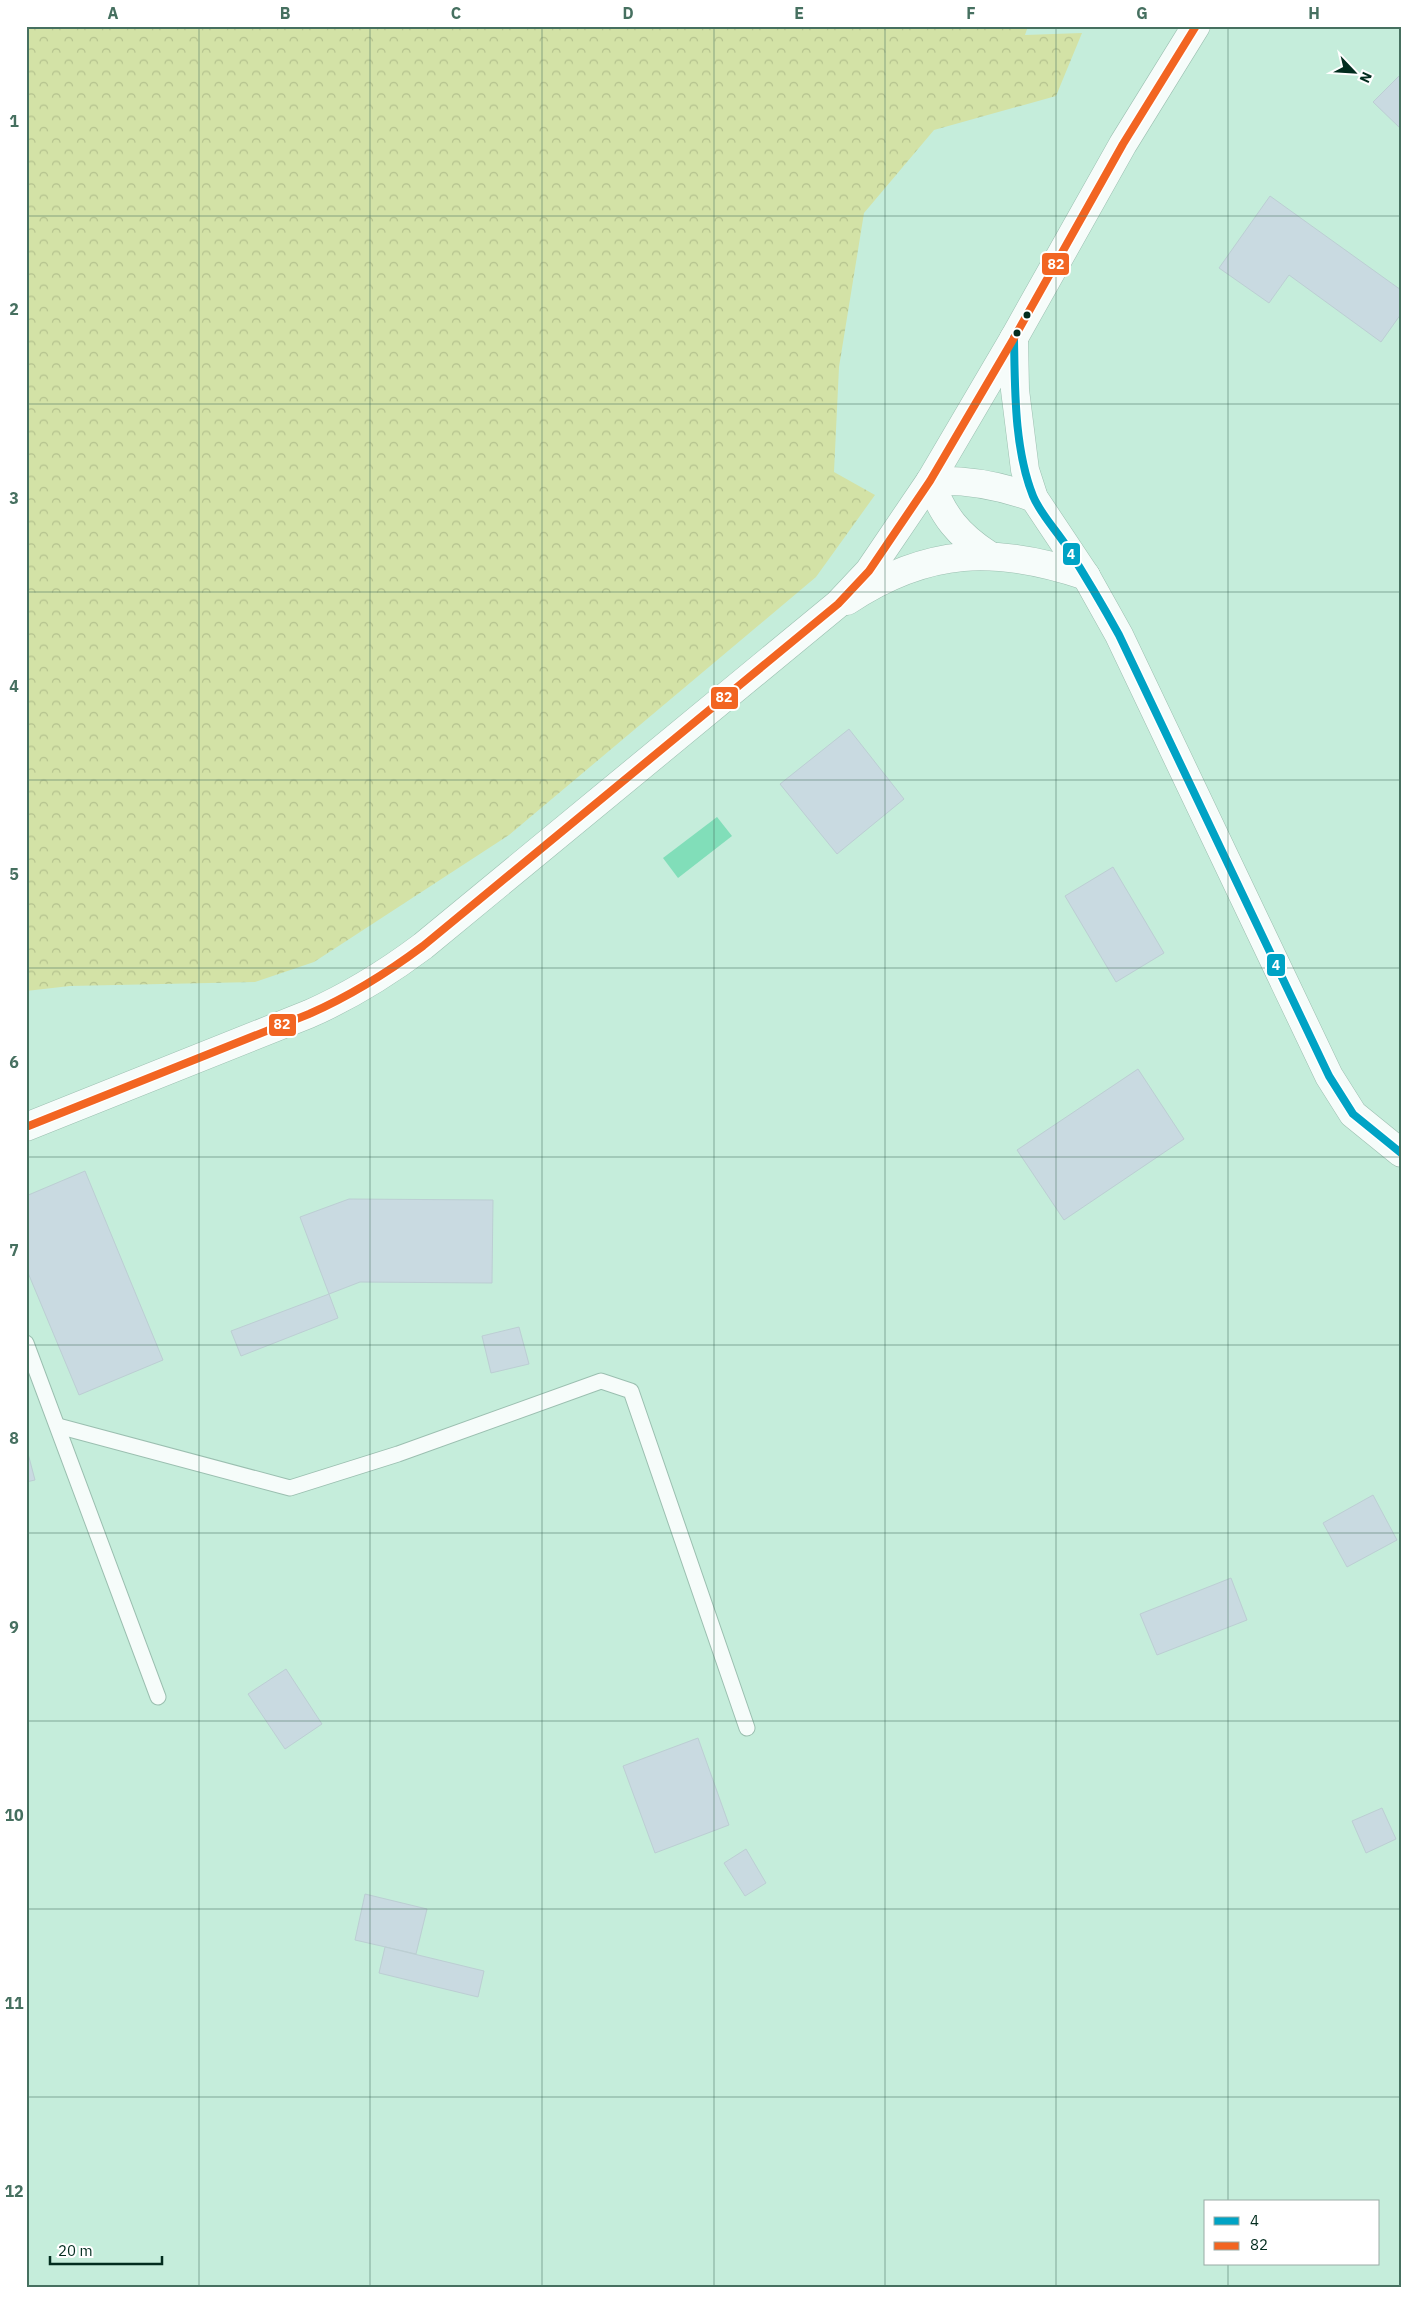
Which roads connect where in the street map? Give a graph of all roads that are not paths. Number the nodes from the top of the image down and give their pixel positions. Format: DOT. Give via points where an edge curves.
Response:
graph roads {
  1 [pos="1196,26"];
  2 [pos="1014,338"];
  3 [pos="930,482"];
  4 [pos="1034,498"];
  5 [pos="989,555"];
  6 [pos="1086,576"];
  7 [pos="827,614"];
  8 [pos="26,1127"];
  9 [pos="1401,1152"];
  10 [pos="26,1343"];
  11 [pos="58,1426"];
  12 [pos="158,1697"];
  13 [pos="747,1728"];
  1 -- 2 [label="main road" via="1123,144"];
  2 -- 3 [label="main road"];
  2 -- 4 [label="main road" via="1020,441"];
  3 -- 4 [label="main road" via="981,482"];
  3 -- 5 [label="main road" via="952,525"];
  3 -- 7 [label="main road" via="869,571"];
  4 -- 6 [label="main road"];
  5 -- 6 [label="main road" via="1032,560"];
  5 -- 7 [label="main road" via="909,568 875,582"];
  6 -- 9 [label="main road" via="1119,635 1329,1076 1353,1114"];
  7 -- 8 [label="main road" via="385,974 308,1014"];
  10 -- 11 [label="lane"];
  11 -- 12 [label="lane"];
  11 -- 13 [label="lane" via="290,1488 398,1454 601,1381 631,1391"];
}
